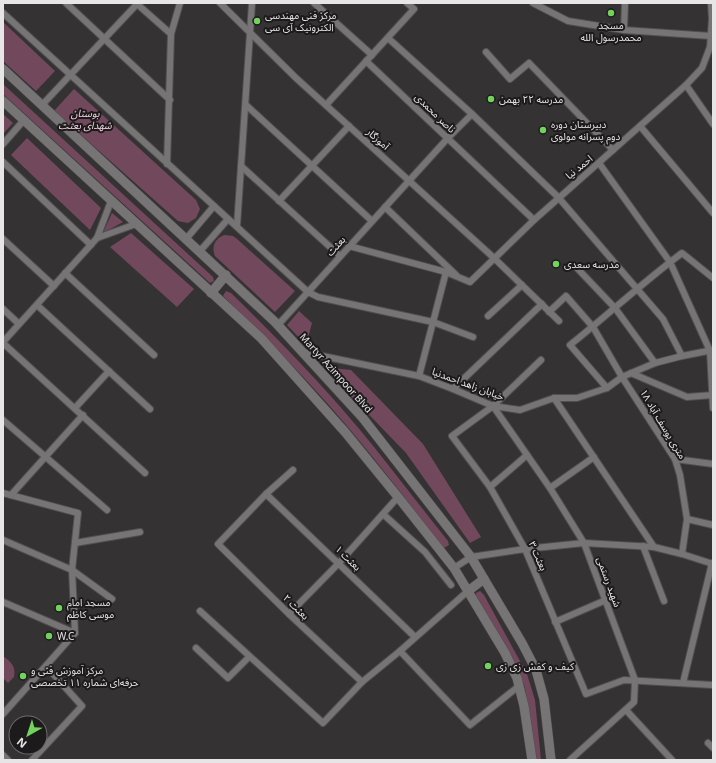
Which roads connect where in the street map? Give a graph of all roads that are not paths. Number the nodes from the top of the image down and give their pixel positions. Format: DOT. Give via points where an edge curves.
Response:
graph roads {
  1 [pos="66,3"];
  2 [pos="137,3"];
  3 [pos="180,3"];
  4 [pos="220,3"];
  5 [pos="252,3"];
  6 [pos="314,3"];
  7 [pos="407,3"];
  8 [pos="533,3"];
  9 [pos="625,3"];
  10 [pos="711,3"];
  11 [pos="3,13"];
  12 [pos="712,20"];
  13 [pos="624,30"];
  14 [pos="251,33"];
  15 [pos="171,34"];
  16 [pos="711,36"];
  17 [pos="388,38"];
  18 [pos="104,39"];
  19 [pos="712,48"];
  20 [pos="486,52"];
  21 [pos="372,55"];
  22 [pos="366,62"];
  23 [pos="3,69"];
  24 [pos="70,75"];
  25 [pos="686,85"];
  26 [pos="170,100"];
  27 [pos="3,101"];
  28 [pos="42,105"];
  29 [pos="246,105"];
  30 [pos="326,105"];
  31 [pos="472,114"];
  32 [pos="24,120"];
  33 [pos="713,124"];
  34 [pos="349,126"];
  35 [pos="640,126"];
  36 [pos="447,138"];
  37 [pos="3,144"];
  38 [pos="614,150"];
  39 [pos="3,162"];
  40 [pos="599,163"];
  41 [pos="167,164"];
  42 [pos="241,166"];
  43 [pos="312,166"];
  44 [pos="409,180"];
  45 [pos="558,197"];
  46 [pos="111,201"];
  47 [pos="279,201"];
  48 [pos="214,206"];
  49 [pos="385,207"];
  50 [pos="713,213"];
  51 [pos="228,219"];
  52 [pos="534,220"];
  53 [pos="372,221"];
  54 [pos="136,224"];
  55 [pos="237,226"];
  56 [pos="98,238"];
  57 [pos="3,239"];
  58 [pos="186,239"];
  59 [pos="91,245"];
  60 [pos="349,246"];
  61 [pos="200,251"];
  62 [pos="340,256"];
  63 [pos="494,258"];
  64 [pos="670,262"];
  65 [pos="577,268"];
  66 [pos="446,272"];
  67 [pos="65,274"];
  68 [pos="226,275"];
  69 [pos="459,277"];
  70 [pos="713,278"];
  71 [pos="522,285"];
  72 [pos="54,286"];
  73 [pos="637,288"];
  74 [pos="308,292"];
  75 [pos="211,293"];
  76 [pos="542,304"];
  77 [pos="36,305"];
  78 [pos="615,308"];
  79 [pos="3,309"];
  80 [pos="549,312"];
  81 [pos="488,316"];
  82 [pos="559,321"];
  83 [pos="433,322"];
  84 [pos="19,324"];
  85 [pos="278,325"];
  86 [pos="593,327"];
  87 [pos="473,337"];
  88 [pos="3,342"];
  89 [pos="711,350"];
  90 [pos="303,352"];
  91 [pos="154,355"];
  92 [pos="682,356"];
  93 [pos="541,360"];
  94 [pos="655,363"];
  95 [pos="109,371"];
  96 [pos="631,373"];
  97 [pos="419,376"];
  98 [pos="622,377"];
  99 [pos="607,388"];
  100 [pos="454,389"];
  101 [pos="713,395"];
  102 [pos="554,398"];
  103 [pos="493,406"];
  104 [pos="75,408"];
  105 [pos="713,408"];
  106 [pos="150,409"];
  107 [pos="83,415"];
  108 [pos="3,420"];
  109 [pos="527,455"];
  110 [pos="594,457"];
  111 [pos="45,458"];
  112 [pos="674,459"];
  113 [pos="713,464"];
  114 [pos="293,470"];
  115 [pos="145,473"];
  116 [pos="490,487"];
  117 [pos="550,488"];
  118 [pos="3,493"];
  119 [pos="266,494"];
  120 [pos="11,495"];
  121 [pos="398,497"];
  122 [pos="107,510"];
  123 [pos="383,514"];
  124 [pos="688,519"];
  125 [pos="713,525"];
  126 [pos="140,532"];
  127 [pos="3,540"];
  128 [pos="75,543"];
  129 [pos="584,543"];
  130 [pos="642,546"];
  131 [pos="654,547"];
  132 [pos="525,549"];
  133 [pos="682,554"];
  134 [pos="471,557"];
  135 [pos="339,563"];
  136 [pos="713,564"];
  137 [pos="454,568"];
  138 [pos="72,570"];
  139 [pos="484,579"];
  140 [pos="451,585"];
  141 [pos="468,591"];
  142 [pos="112,599"];
  143 [pos="606,600"];
  144 [pos="664,601"];
  145 [pos="3,602"];
  146 [pos="200,610"];
  147 [pos="289,614"];
  148 [pos="555,622"];
  149 [pos="75,633"];
  150 [pos="415,637"];
  151 [pos="196,648"];
  152 [pos="400,651"];
  153 [pos="250,657"];
  154 [pos="46,666"];
  155 [pos="635,680"];
  156 [pos="362,682"];
  157 [pos="683,683"];
  158 [pos="713,685"];
  159 [pos="519,686"];
  160 [pos="626,710"];
  161 [pos="3,714"];
  162 [pos="708,743"];
  163 [pos="713,748"];
  164 [pos="3,755"];
  165 [pos="575,759"];
  166 [pos="8,760"];
  167 [pos="32,760"];
  168 [pos="532,760"];
  169 [pos="551,760"];
  170 [pos="672,760"];
  1 -- 18 [label="street"];
  2 -- 15 [label="street"];
  2 -- 18 [label="street"];
  3 -- 15 [label="street"];
  4 -- 14 [label="street, آموزگار"];
  5 -- 14 [label="street"];
  6 -- 21 [label="street"];
  7 -- 17 [label="street" via="414,9"];
  8 -- 13 [label="street" via="568,21"];
  9 -- 13 [label="street"];
  10 -- 12 [label="street, احمد نیا"];
  11 -- 24 [label="street"];
  12 -- 16 [label="street, احمد نیا"];
  13 -- 16 [label="street"];
  14 -- 29 [label="street"];
  14 -- 30 [label="street, آموزگار"];
  15 -- 26 [label="street"];
  16 -- 19 [label="street, احمد نیا"];
  17 -- 21 [label="street"];
  17 -- 31 [label="street"];
  18 -- 24 [label="street"];
  18 -- 26 [label="street"];
  19 -- 25 [label="street, احمد نیا" via="702,68"];
  20 -- 38 [label="street" via="510,79 529,63"];
  21 -- 22 [label="street"];
  22 -- 30 [label="street"];
  22 -- 36 [label="street, ناصر محمدی"];
  23 -- 28 [label="main road, Martyr Azimpoor Blvd"];
  24 -- 28 [label="street"];
  24 -- 41 [label="street"];
  25 -- 33 [label="street"];
  25 -- 35 [label="street, احمد نیا"];
  26 -- 41 [label="street"];
  27 -- 32 [label="main road"];
  28 -- 58 [label="main road, Martyr Azimpoor Blvd"];
  29 -- 42 [label="street"];
  29 -- 43 [label="street"];
  30 -- 34 [label="street, آموزگار"];
  31 -- 36 [label="street, بعثت"];
  31 -- 45 [label="street"];
  32 -- 37 [label="street"];
  32 -- 46 [label="main road"];
  34 -- 43 [label="street"];
  34 -- 44 [label="street, آموزگار"];
  35 -- 38 [label="street, احمد نیا"];
  35 -- 50 [label="street"];
  36 -- 44 [label="street, بعثت"];
  36 -- 52 [label="street, ناصر محمدی"];
  38 -- 40 [label="street, احمد نیا"];
  39 -- 59 [label="street"];
  40 -- 45 [label="street, احمد نیا"];
  40 -- 64 [label="street"];
  41 -- 48 [label="street"];
  42 -- 47 [label="street"];
  42 -- 55 [label="street"];
  43 -- 47 [label="street"];
  43 -- 53 [label="street"];
  44 -- 49 [label="street, بعثت"];
  44 -- 63 [label="street, آموزگار"];
  45 -- 52 [label="street, احمد نیا"];
  45 -- 73 [label="street"];
  46 -- 54 [label="main road"];
  46 -- 56 [label="street"];
  47 -- 62 [label="street"];
  48 -- 51 [label="street"];
  48 -- 58 [label="street"];
  49 -- 53 [label="street, بعثت"];
  49 -- 69 [label="street"];
  51 -- 55 [label="street"];
  51 -- 61 [label="street"];
  52 -- 63 [label="street, احمد نیا"];
  53 -- 60 [label="street, بعثت"];
  54 -- 56 [label="street"];
  54 -- 75 [label="main road"];
  55 -- 74 [label="street"];
  56 -- 59 [label="street"];
  57 -- 72 [label="street"];
  58 -- 61 [label="main road, Martyr Azimpoor Blvd"];
  59 -- 67 [label="street"];
  60 -- 62 [label="street, بعثت"];
  60 -- 66 [label="street"];
  61 -- 68 [label="main road, Martyr Azimpoor Blvd"];
  62 -- 74 [label="street, بعثت"];
  63 -- 69 [label="street, احمد نیا" via="470,282"];
  63 -- 71 [label="street"];
  64 -- 70 [label="street" via="682,253"];
  64 -- 73 [label="street"];
  64 -- 89 [label="street"];
  65 -- 78 [label="street"];
  66 -- 69 [label="street"];
  66 -- 83 [label="street"];
  67 -- 72 [label="street"];
  67 -- 91 [label="street"];
  68 -- 75 [label="main road"];
  68 -- 85 [label="main road, Martyr Azimpoor Blvd"];
  71 -- 76 [label="street"];
  71 -- 81 [label="street"];
  72 -- 77 [label="street"];
  73 -- 78 [label="street"];
  73 -- 92 [label="street" via="663,319"];
  74 -- 83 [label="street" via="318,297"];
  74 -- 85 [label="street, بعثت"];
  75 -- 121 [label="main road" via="261,338 346,432"];
  76 -- 80 [label="street"];
  76 -- 100 [label="street"];
  77 -- 84 [label="street"];
  77 -- 95 [label="street"];
  78 -- 86 [label="street"];
  78 -- 94 [label="street"];
  79 -- 84 [label="street"];
  80 -- 82 [label="street"];
  80 -- 86 [label="street, ۱۸ متری یوسف آباد" via="566,296"];
  83 -- 87 [label="street"];
  83 -- 97 [label="street"];
  84 -- 88 [label="street"];
  85 -- 90 [label="main road, Martyr Azimpoor Blvd"];
  86 -- 98 [label="street, ۱۸ متری یوسف آباد"];
  86 -- 99 [label="street" via="570,345"];
  88 -- 104 [label="street"];
  89 -- 92 [label="street, خیابان زاهد احمدنیا"];
  89 -- 101 [label="street"];
  90 -- 97 [label="street, خیابان زاهد احمدنیا"];
  90 -- 134 [label="main road, Martyr Azimpoor Blvd" via="362,416"];
  92 -- 94 [label="street, خیابان زاهد احمدنیا"];
  93 -- 103 [label="street"];
  94 -- 96 [label="street, خیابان زاهد احمدنیا"];
  95 -- 104 [label="street"];
  95 -- 106 [label="street"];
  96 -- 98 [label="street, خیابان زاهد احمدنیا"];
  96 -- 101 [label="street" via="687,397"];
  97 -- 100 [label="street, خیابان زاهد احمدنیا"];
  98 -- 99 [label="street, خیابان زاهد احمدنیا"];
  98 -- 112 [label="street, ۱۸ متری یوسف آباد"];
  99 -- 102 [label="street, خیابان زاهد احمدنیا" via="577,398"];
  100 -- 103 [label="street, خیابان زاهد احمدنیا"];
  101 -- 105 [label="street"];
  102 -- 103 [label="street, خیابان زاهد احمدنیا" via="520,410"];
  102 -- 110 [label="street"];
  103 -- 109 [label="street, شهید رستمی"];
  103 -- 116 [label="street, بعثت ۳" via="452,436"];
  104 -- 107 [label="street"];
  107 -- 111 [label="street"];
  107 -- 115 [label="street"];
  108 -- 111 [label="street"];
  109 -- 116 [label="street"];
  109 -- 117 [label="street, شهید رستمی"];
  110 -- 117 [label="street"];
  110 -- 131 [label="street"];
  111 -- 120 [label="street"];
  111 -- 122 [label="street"];
  112 -- 113 [label="street"];
  112 -- 124 [label="street, ۱۸ متری یوسف آباد" via="680,475"];
  114 -- 119 [label="street"];
  116 -- 132 [label="street, بعثت ۳"];
  117 -- 129 [label="street, شهید رستمی"];
  118 -- 120 [label="street"];
  119 -- 135 [label="street, بعثت ۱"];
  119 -- 147 [label="street, بعثت ۲" via="218,544"];
  120 -- 128 [label="street" via="78,512"];
  121 -- 123 [label="street"];
  121 -- 137 [label="main road"];
  123 -- 135 [label="street"];
  123 -- 140 [label="street" via="425,552"];
  124 -- 125 [label="street"];
  124 -- 133 [label="street, ۱۸ متری یوسف آباد"];
  126 -- 128 [label="street"];
  127 -- 138 [label="street"];
  128 -- 138 [label="street"];
  129 -- 130 [label="street"];
  129 -- 132 [label="street"];
  129 -- 143 [label="street, شهید رستمی"];
  130 -- 131 [label="street"];
  130 -- 144 [label="street"];
  131 -- 133 [label="street"];
  132 -- 134 [label="street"];
  132 -- 148 [label="street, بعثت ۳"];
  133 -- 136 [label="street"];
  134 -- 137 [label="street"];
  134 -- 139 [label="main road, Martyr Azimpoor Blvd"];
  135 -- 147 [label="street"];
  135 -- 150 [label="street, بعثت ۱"];
  136 -- 157 [label="street"];
  137 -- 141 [label="main road"];
  138 -- 142 [label="street"];
  138 -- 149 [label="street"];
  139 -- 141 [label="main road"];
  139 -- 169 [label="main road, Martyr Azimpoor Blvd" via="536,670 544,699"];
  141 -- 150 [label="street"];
  141 -- 159 [label="main road" via="505,653"];
  143 -- 148 [label="street"];
  143 -- 155 [label="street, شهید رستمی"];
  145 -- 149 [label="street"];
  146 -- 153 [label="street"];
  147 -- 156 [label="street, بعثت ۲"];
  148 -- 155 [label="street, بعثت ۳" via="586,694 624,680"];
  149 -- 154 [label="street"];
  150 -- 152 [label="street"];
  151 -- 153 [label="street" via="228,678"];
  152 -- 156 [label="street"];
  152 -- 159 [label="street" via="470,725"];
  153 -- 156 [label="street" via="323,723"];
  154 -- 161 [label="street"];
  154 -- 167 [label="street" via="82,706"];
  155 -- 157 [label="street"];
  155 -- 160 [label="street, شهید رستمی" via="634,702"];
  157 -- 158 [label="street"];
  159 -- 168 [label="main road"];
  160 -- 165 [label="street, شهید رستمی"];
  160 -- 170 [label="street"];
  162 -- 163 [label="street"];
  164 -- 166 [label="street"];
}
